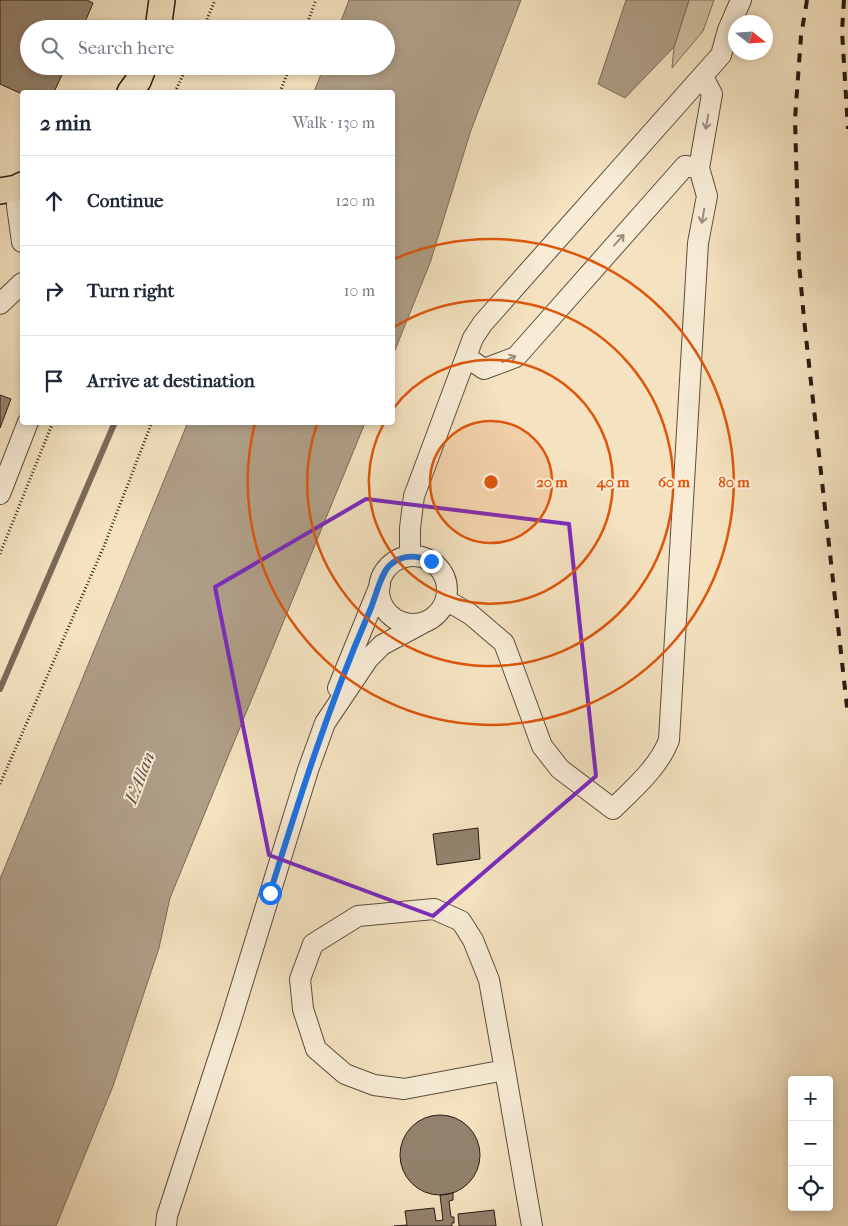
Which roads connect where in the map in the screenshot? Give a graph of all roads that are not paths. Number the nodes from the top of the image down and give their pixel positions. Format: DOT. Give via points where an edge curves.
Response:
graph roads {
  1 [pos="162,0"];
  2 [pos="741,0"];
  3 [pos="159,20"];
  4 [pos="140,75"];
  5 [pos="703,77"];
  6 [pos="131,90"];
  7 [pos="699,168"];
  8 [pos="13,188"];
  9 [pos="20,228"];
  10 [pos="20,286"];
  11 [pos="0,304"];
  12 [pos="466,357"];
  13 [pos="27,425"];
  14 [pos="0,494"];
  15 [pos="410,556"];
  16 [pos="380,586"];
  17 [pos="446,600"];
  18 [pos="422,623"];
  19 [pos="325,722"];
  20 [pos="505,1070"];
  21 [pos="165,1223"];
  22 [pos="532,1226"];
  1 -- 3 [label="main road"];
  2 -- 5 [label="street" via="721,55"];
  4 -- 6 [label="main road"];
  5 -- 7 [label="street, one-way" via="712,94"];
  5 -- 12 [label="street" via="483,323"];
  12 -- 7 [label="street, one-way" via="484,369 516,357 685,166"];
  7 -- 17 [label="street, one-way" via="707,196 698,243 669,740 645,777 613,809 560,769 542,746 504,643 470,614"];
  8 -- 9 [label="street"];
  10 -- 11 [label="street"];
  12 -- 15 [label="street" via="414,496"];
  13 -- 14 [label="street"];
  15 -- 16 [label="street" via="390,566"];
  15 -- 17 [label="street" via="431,561 440,568 445,578"];
  16 -- 18 [label="street" via="380,597 391,616 401,622"];
  16 -- 19 [label="street"];
  17 -- 18 [label="street" via="433,618"];
  18 -- 19 [label="street" via="382,645 368,659"];
  19 -- 21 [label="street"];
  20 -- 20 [label="street" via="489,980 473,940 461,921 434,909 358,916 312,944 300,979 303,1009 316,1049 345,1074 374,1085 404,1089"];
  20 -- 22 [label="street"];
}
